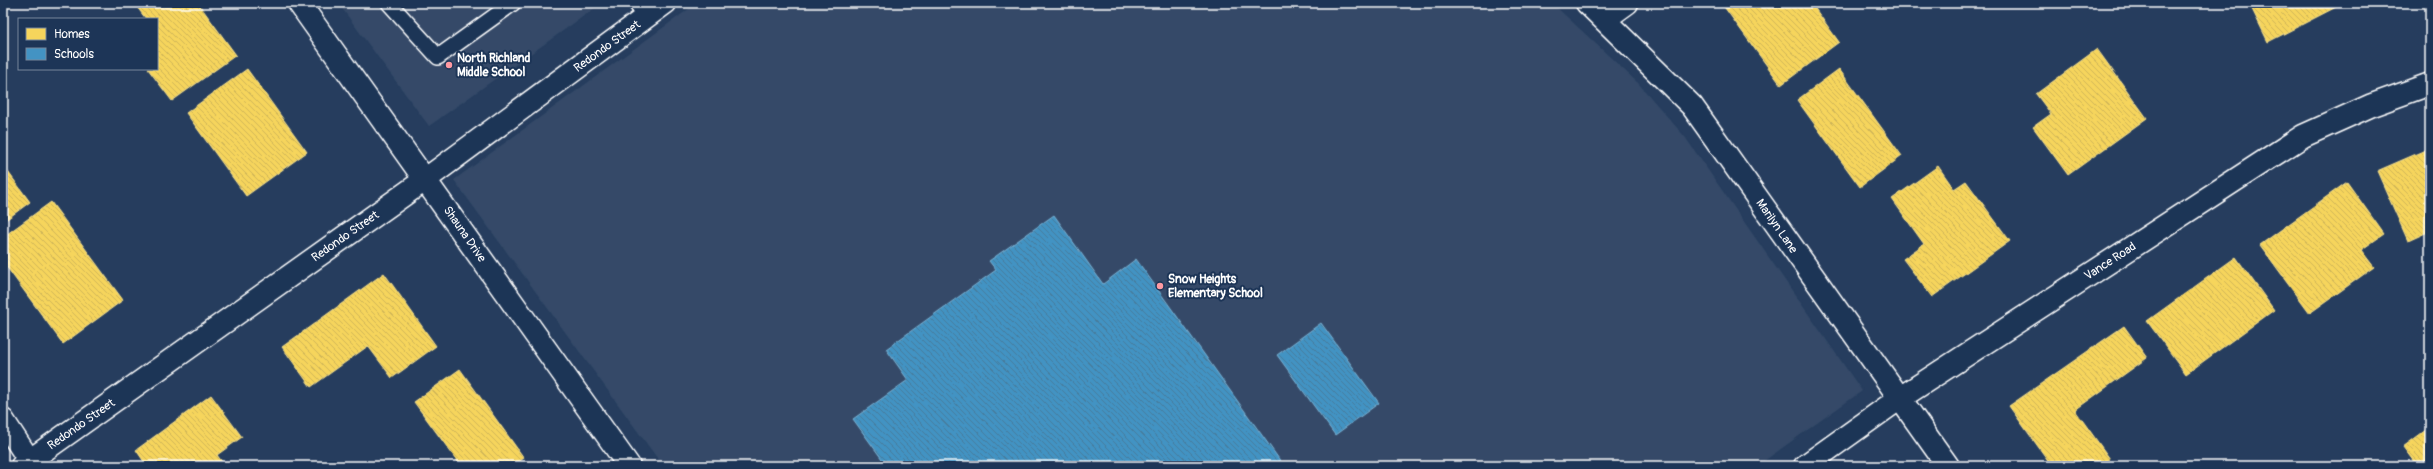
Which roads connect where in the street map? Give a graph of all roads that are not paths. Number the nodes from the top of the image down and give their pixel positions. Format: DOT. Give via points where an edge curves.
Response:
graph roads {
  1 [pos="299,3"];
  2 [pos="389,3"];
  3 [pos="513,3"];
  4 [pos="665,3"];
  5 [pos="1587,3"];
  6 [pos="1627,3"];
  7 [pos="641,10"];
  8 [pos="1605,19"];
  9 [pos="2430,84"];
  10 [pos="426,179"];
  11 [pos="1900,398"];
  12 [pos="3,420"];
  13 [pos="28,464"];
  14 [pos="629,466"];
  15 [pos="1805,466"];
  16 [pos="1948,466"];
  1 -- 10 [label="street, Shauna Drive"];
  2 -- 3 [label="lane" via="438,57"];
  4 -- 7 [label="street, Redondo Street"];
  5 -- 8 [label="street, Marilyn Lane"];
  6 -- 8 [label="street"];
  7 -- 10 [label="street, Redondo Street"];
  8 -- 11 [label="street, Marilyn Lane" via="1692,106"];
  9 -- 11 [label="street, Vance Road" via="2372,105 2303,136"];
  10 -- 13 [label="street, Redondo Street"];
  10 -- 14 [label="street, Shauna Drive"];
  11 -- 15 [label="street, Vance Road"];
  11 -- 16 [label="street, Marilyn Lane"];
  12 -- 13 [label="street"];
}
